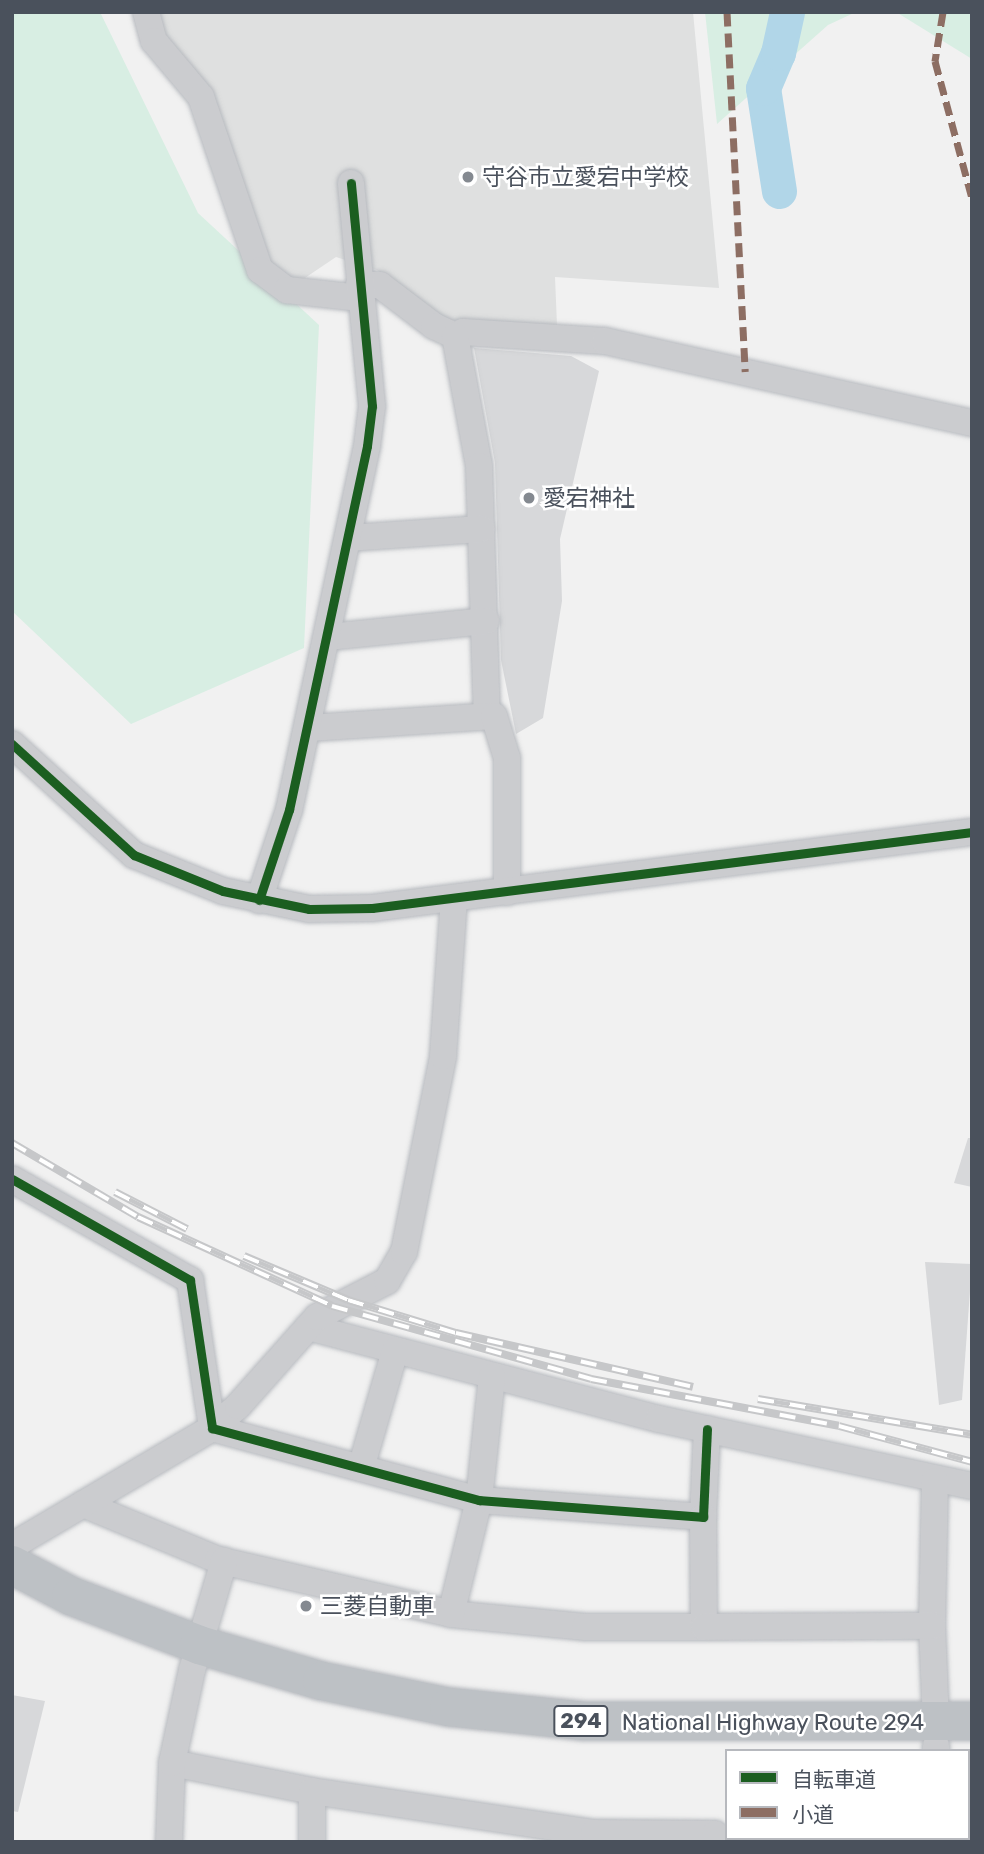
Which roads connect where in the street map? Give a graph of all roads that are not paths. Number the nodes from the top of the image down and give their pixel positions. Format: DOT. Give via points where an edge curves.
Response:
graph roads {
  1 [pos="146,12"];
  2 [pos="351,183"];
  3 [pos="360,291"];
  4 [pos="455,336"];
  5 [pos="972,423"];
  6 [pos="482,529"];
  7 [pos="349,538"];
  8 [pos="486,621"];
  9 [pos="328,637"];
  10 [pos="487,716"];
  11 [pos="309,728"];
  12 [pos="12,744"];
  13 [pos="972,832"];
  14 [pos="507,892"];
  15 [pos="454,899"];
  16 [pos="259,900"];
  17 [pos="12,1179"];
  18 [pos="307,1327"];
  19 [pos="395,1350"];
  20 [pos="492,1377"];
  21 [pos="212,1428"];
  22 [pos="707,1429"];
  23 [pos="361,1468"];
  24 [pos="935,1481"];
  25 [pos="972,1486"];
  26 [pos="479,1500"];
  27 [pos="83,1504"];
  28 [pos="703,1517"];
  29 [pos="12,1546"];
  30 [pos="224,1561"];
  31 [pos="12,1565"];
  32 [pos="12,1594"];
  33 [pos="452,1614"];
  34 [pos="932,1626"];
  35 [pos="704,1627"];
  36 [pos="195,1658"];
  37 [pos="950,1737"];
  38 [pos="172,1762"];
  39 [pos="312,1791"];
  40 [pos="169,1842"];
  41 [pos="312,1842"];
  42 [pos="715,1842"];
  1 -- 3 [label="street" via="154,41 201,97 260,270 287,290"];
  2 -- 3 [label="street"];
  3 -- 4 [label="street" via="380,285 434,326"];
  3 -- 7 [label="street" via="372,407"];
  4 -- 5 [label="street" via="463,332 604,341"];
  4 -- 6 [label="street" via="479,466"];
  6 -- 7 [label="street"];
  6 -- 8 [label="street"];
  7 -- 9 [label="street"];
  8 -- 9 [label="street"];
  8 -- 10 [label="street"];
  9 -- 11 [label="street"];
  10 -- 11 [label="street"];
  10 -- 14 [label="street" via="494,716 507,758"];
  11 -- 16 [label="street" via="289,810"];
  12 -- 16 [label="street" via="134,855 158,868"];
  13 -- 14 [label="street"];
  14 -- 15 [label="street"];
  15 -- 16 [label="street" via="309,909"];
  15 -- 18 [label="street" via="443,1056 404,1252 387,1282 331,1306"];
  17 -- 21 [label="street" via="190,1280"];
  18 -- 19 [label="street"];
  18 -- 21 [label="street" via="239,1406"];
  19 -- 20 [label="street"];
  19 -- 23 [label="street"];
  20 -- 22 [label="street"];
  20 -- 26 [label="street"];
  21 -- 23 [label="street"];
  21 -- 27 [label="street"];
  22 -- 24 [label="street"];
  22 -- 28 [label="street"];
  23 -- 26 [label="street"];
  24 -- 25 [label="street"];
  24 -- 34 [label="street"];
  26 -- 28 [label="street"];
  26 -- 33 [label="street"];
  27 -- 29 [label="street"];
  27 -- 30 [label="street"];
  28 -- 35 [label="street"];
  30 -- 33 [label="street"];
  30 -- 36 [label="street"];
  31 -- 36 [label="highway, National Highway Route 294 / 294"];
  32 -- 36 [label="highway, National Highway Route 294 / 294" via="110,1640"];
  33 -- 35 [label="street" via="585,1627"];
  34 -- 35 [label="street"];
  34 -- 37 [label="street"];
  36 -- 37 [label="highway, National Highway Route 294 / 294" via="449,1707 584,1721"];
  36 -- 38 [label="street"];
  38 -- 39 [label="street"];
  38 -- 40 [label="street"];
  39 -- 41 [label="street"];
  39 -- 42 [label="street" via="594,1833 715,1834"];
}
